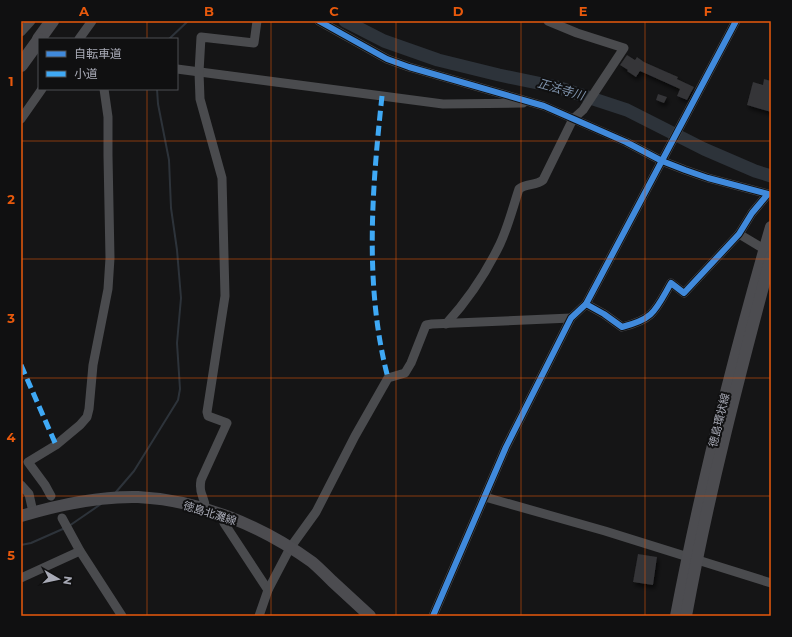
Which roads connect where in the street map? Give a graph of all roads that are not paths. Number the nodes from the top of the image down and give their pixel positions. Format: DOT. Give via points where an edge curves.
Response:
graph roads {
  1 [pos="52,21"];
  2 [pos="92,21"];
  3 [pos="257,21"];
  4 [pos="319,21"];
  5 [pos="548,21"];
  6 [pos="736,21"];
  7 [pos="32,31"];
  8 [pos="80,38"];
  9 [pos="21,65"];
  10 [pos="178,69"];
  11 [pos="199,72"];
  12 [pos="41,90"];
  13 [pos="104,90"];
  14 [pos="534,104"];
  15 [pos="21,119"];
  16 [pos="572,119"];
  17 [pos="662,161"];
  18 [pos="769,195"];
  19 [pos="771,227"];
  20 [pos="739,234"];
  21 [pos="769,254"];
  22 [pos="586,304"];
  23 [pos="571,318"];
  24 [pos="446,324"];
  25 [pos="24,463"];
  26 [pos="21,485"];
  27 [pos="51,496"];
  28 [pos="485,497"];
  29 [pos="205,510"];
  30 [pos="33,512"];
  31 [pos="21,516"];
  32 [pos="225,516"];
  33 [pos="65,524"];
  34 [pos="290,548"];
  35 [pos="80,551"];
  36 [pos="692,558"];
  37 [pos="21,578"];
  38 [pos="771,583"];
  39 [pos="268,590"];
  40 [pos="122,616"];
  41 [pos="259,616"];
  42 [pos="370,616"];
  43 [pos="433,616"];
  44 [pos="676,616"];
  45 [pos="686,616"];
  1 -- 7 [label="highway"];
  2 -- 8 [label="street"];
  3 -- 11 [label="street" via="254,43 201,37"];
  4 -- 14 [label="street" via="387,59"];
  5 -- 16 [label="street" via="624,48 583,110"];
  6 -- 17 [label="street"];
  7 -- 9 [label="highway"];
  10 -- 11 [label="street"];
  11 -- 14 [label="street" via="443,104"];
  11 -- 29 [label="street" via="200,99 222,178 225,296 207,412 208,416 227,423 200,484"];
  12 -- 15 [label="street"];
  13 -- 25 [label="street" via="108,117 110,258 108,289 93,365 89,409 87,417 80,425 56,445"];
  14 -- 16 [label="street"];
  16 -- 17 [label="street"];
  16 -- 24 [label="street" via="543,180 519,189 500,243 488,268"];
  17 -- 18 [label="street" via="708,178"];
  17 -- 22 [label="street"];
  18 -- 20 [label="street" via="752,213"];
  19 -- 21 [label="main road, 徳島環状線"];
  20 -- 21 [label="street"];
  20 -- 22 [label="street" via="684,292 671,283 655,312 647,318 622,327"];
  21 -- 36 [label="main road, 徳島環状線" via="738,347"];
  22 -- 23 [label="street"];
  23 -- 24 [label="street"];
  23 -- 28 [label="street" via="506,447"];
  24 -- 34 [label="street" via="426,325 405,373 388,378 316,512"];
  25 -- 27 [label="street" via="45,485"];
  26 -- 30 [label="street" via="29,494"];
  28 -- 36 [label="street"];
  28 -- 43 [label="street"];
  29 -- 30 [label="main road, 徳島北灘線" via="183,503 156,499 122,498 89,500"];
  29 -- 32 [label="main road, 徳島北灘線"];
  30 -- 31 [label="main road, 徳島北灘線"];
  32 -- 34 [label="main road, 徳島北灘線" via="262,531"];
  32 -- 39 [label="street" via="224,523"];
  33 -- 35 [label="street"];
  34 -- 39 [label="street"];
  34 -- 42 [label="main road, 徳島北灘線" via="313,563"];
  35 -- 37 [label="street"];
  35 -- 40 [label="street"];
  36 -- 38 [label="street"];
  36 -- 44 [label="main road, 徳島環状線"];
  36 -- 45 [label="main road, 徳島環状線"];
  39 -- 41 [label="street"];
}
